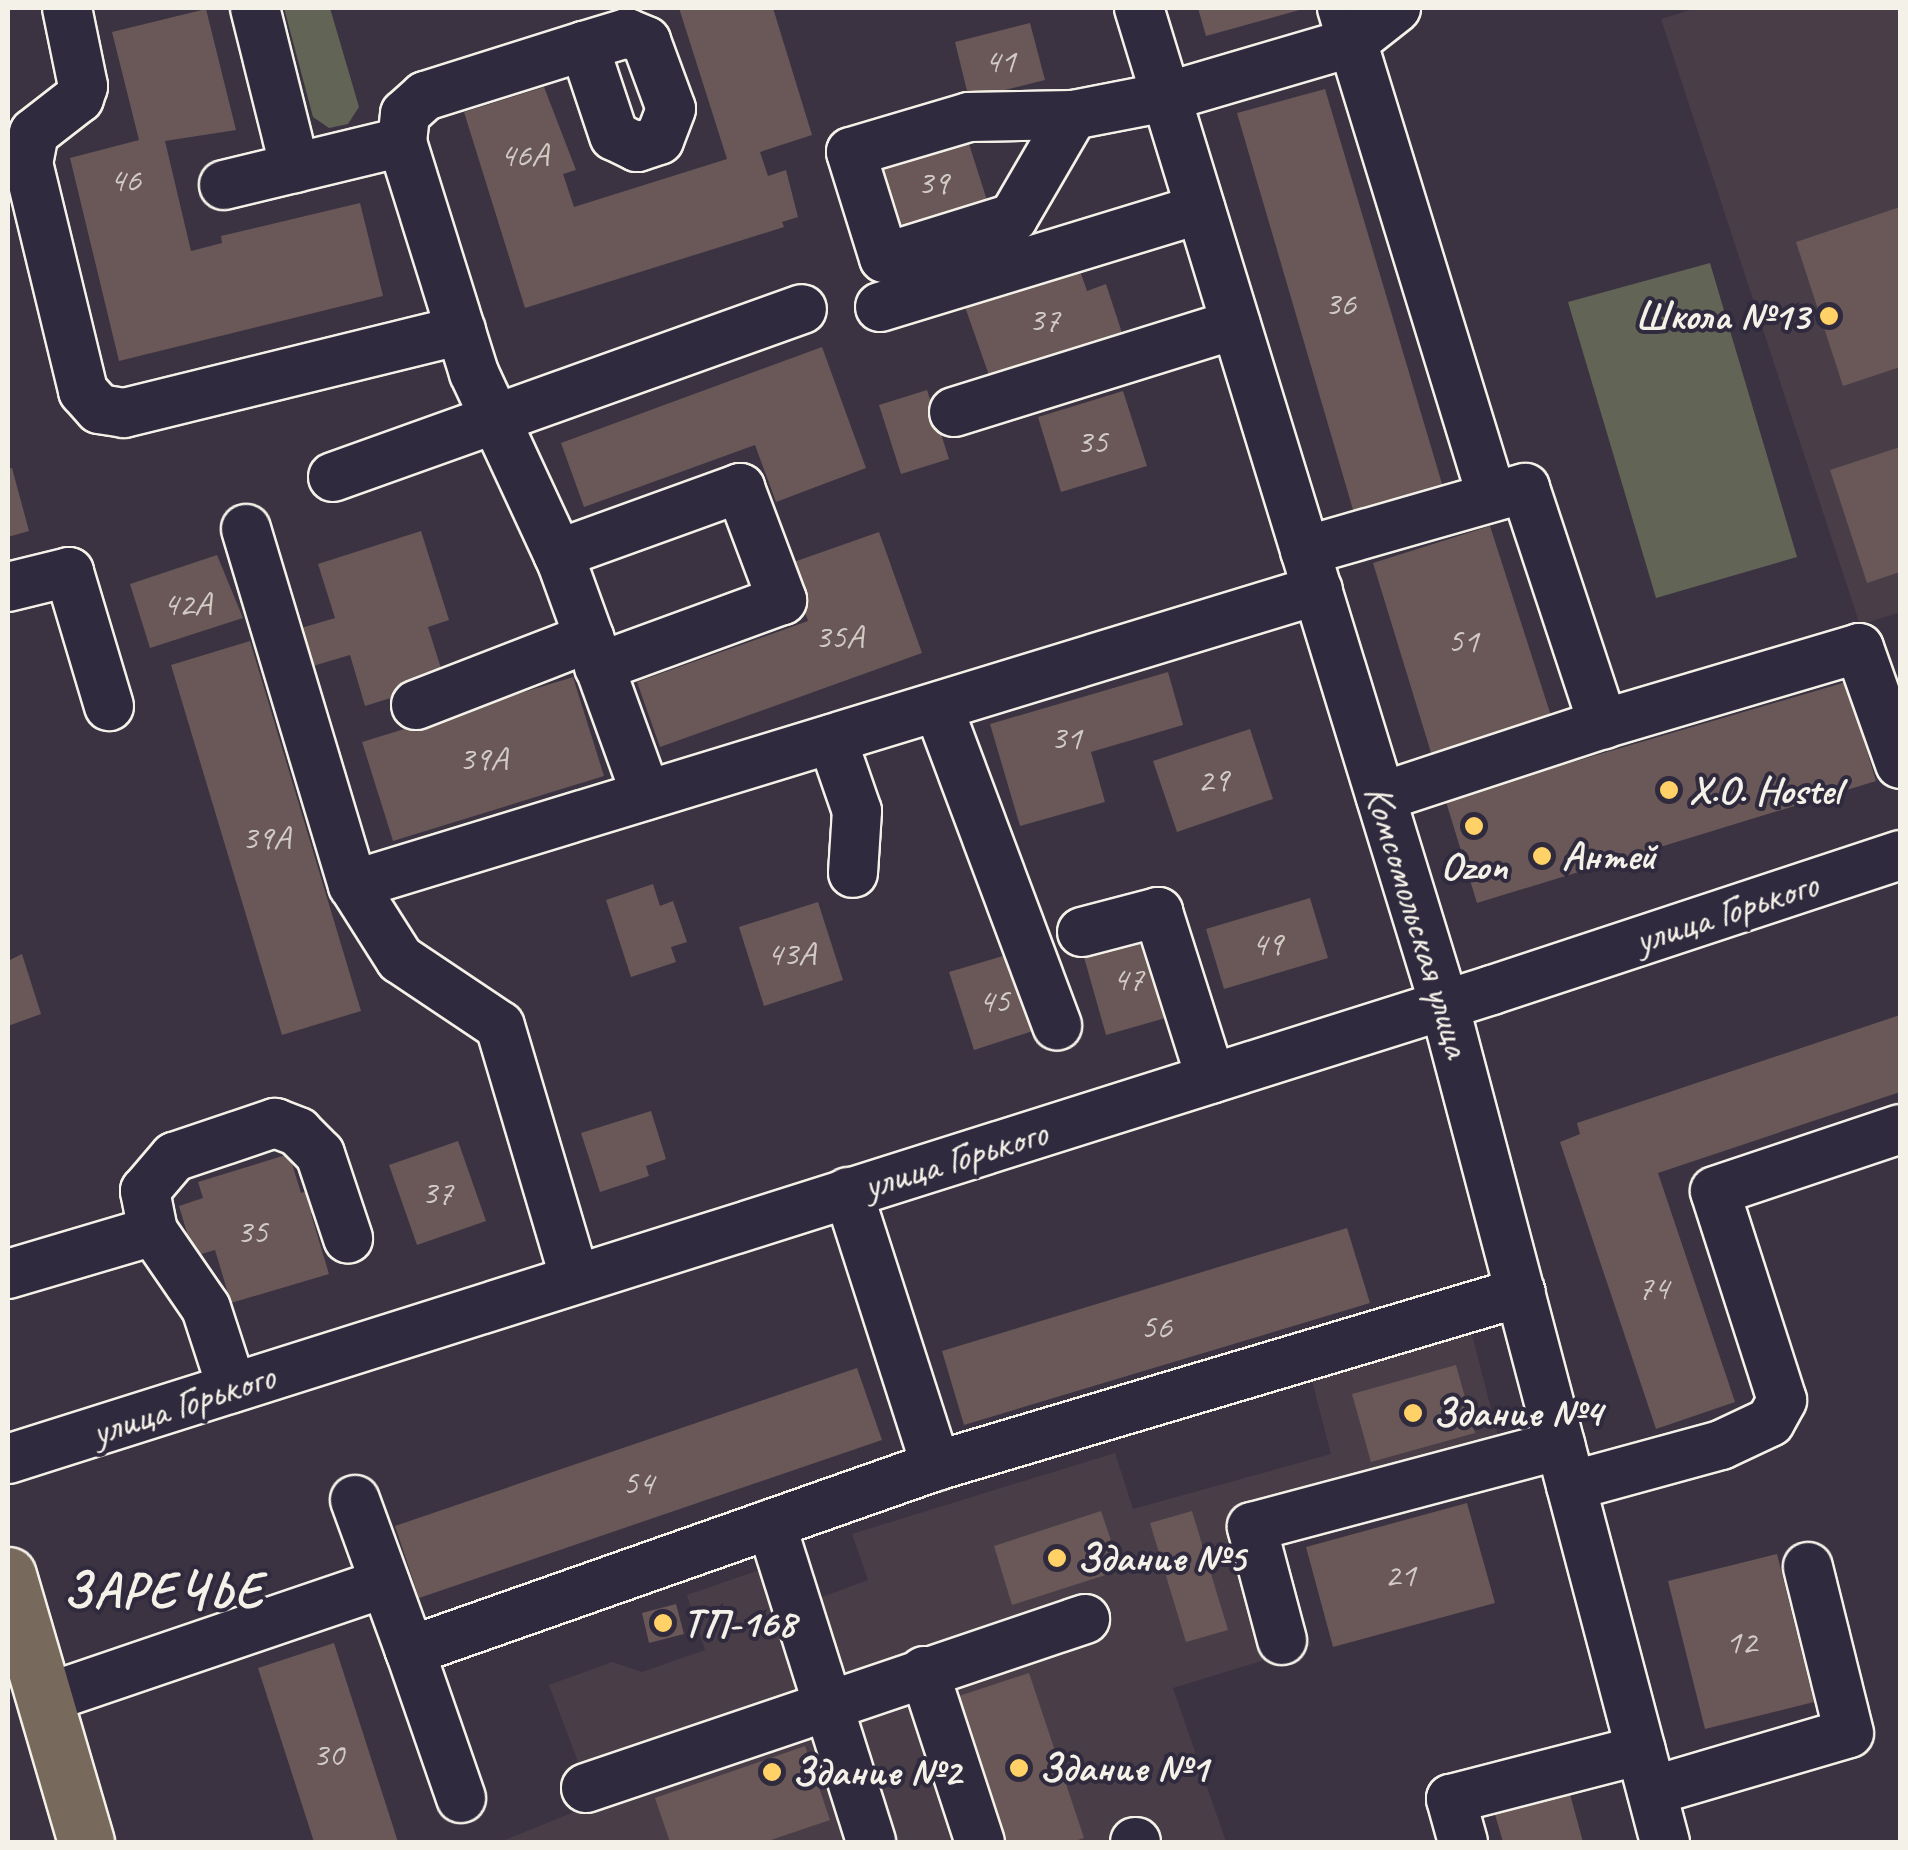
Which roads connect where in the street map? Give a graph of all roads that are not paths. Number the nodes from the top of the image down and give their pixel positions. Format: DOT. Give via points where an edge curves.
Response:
graph roads {
  1 [pos="68,8"];
  2 [pos="254,8"];
  3 [pos="1138,8"];
  4 [pos="1396,8"];
  5 [pos="1347,25"];
  6 [pos="584,46"];
  7 [pos="1166,97"];
  8 [pos="1073,115"];
  9 [pos="402,142"];
  10 [pos="295,168"];
  11 [pos="224,185"];
  12 [pos="1200,209"];
  13 [pos="880,307"];
  14 [pos="802,309"];
  15 [pos="1236,324"];
  16 [pos="461,330"];
  17 [pos="954,412"];
  18 [pos="494,421"];
  19 [pos="333,477"];
  20 [pos="1492,497"];
  21 [pos="246,529"];
  22 [pos="558,554"];
  23 [pos="1311,570"];
  24 [pos="8,587"];
  25 [pos="594,653"];
  26 [pos="416,705"];
  27 [pos="110,706"];
  28 [pos="938,707"];
  29 [pos="1603,724"];
  30 [pos="832,739"];
  31 [pos="1900,764"];
  32 [pos="646,795"];
  33 [pos="1381,797"];
  34 [pos="1900,854"];
  35 [pos="853,873"];
  36 [pos="352,885"];
  37 [pos="1082,932"];
  38 [pos="1444,1004"];
  39 [pos="1056,1025"];
  40 [pos="1211,1079"];
  41 [pos="1900,1128"];
  42 [pos="848,1192"];
  43 [pos="153,1231"];
  44 [pos="348,1238"];
  45 [pos="8,1274"];
  46 [pos="574,1280"];
  47 [pos="1521,1292"];
  48 [pos="232,1388"];
  49 [pos="8,1459"];
  50 [pos="1566,1465"];
  51 [pos="936,1466"];
  52 [pos="354,1500"];
  53 [pos="770,1524"];
  54 [pos="1808,1567"];
  55 [pos="8,1576"];
  56 [pos="385,1584"];
  57 [pos="1084,1618"];
  58 [pos="1282,1640"];
  59 [pos="410,1651"];
  60 [pos="924,1671"];
  61 [pos="44,1699"];
  62 [pos="824,1702"];
  63 [pos="1646,1770"];
  64 [pos="586,1788"];
  65 [pos="461,1798"];
  66 [pos="86,1842"];
  67 [pos="871,1842"];
  68 [pos="980,1842"];
  69 [pos="1463,1842"];
  70 [pos="1666,1842"];
  1 -- 16 [label="street" via="83,86 69,107 34,132 28,162 83,391 99,408 124,413"];
  2 -- 10 [label="street"];
  3 -- 7 [label="street, Комсомольская улица"];
  4 -- 5 [label="street"];
  5 -- 7 [label="street"];
  5 -- 20 [label="street"];
  6 -- 9 [label="street" via="425,96 405,114"];
  7 -- 8 [label="street"];
  7 -- 12 [label="street, Комсомольская улица"];
  9 -- 10 [label="street"];
  9 -- 16 [label="street"];
  10 -- 11 [label="street"];
  12 -- 13 [label="street"];
  12 -- 15 [label="street, Комсомольская улица"];
  14 -- 18 [label="street"];
  15 -- 17 [label="street"];
  15 -- 23 [label="street, Комсомольская улица"];
  16 -- 18 [label="street"];
  18 -- 19 [label="street"];
  18 -- 22 [label="street"];
  20 -- 23 [label="street"];
  20 -- 29 [label="street" via="1525,488"];
  21 -- 36 [label="street"];
  22 -- 25 [label="street"];
  22 -- 25 [label="street" via="740,488 782,600"];
  23 -- 28 [label="street"];
  23 -- 33 [label="street, Комсомольская улица"];
  24 -- 27 [label="street" via="68,572"];
  25 -- 26 [label="street"];
  25 -- 32 [label="street"];
  28 -- 30 [label="street"];
  28 -- 39 [label="street"];
  29 -- 31 [label="street" via="1859,648"];
  29 -- 33 [label="street"];
  30 -- 32 [label="street"];
  30 -- 35 [label="street" via="857,811"];
  32 -- 36 [label="street"];
  33 -- 38 [label="street, Комсомольская улица"];
  34 -- 38 [label="street, улица Горького"];
  36 -- 46 [label="street" via="400,959 500,1026"];
  37 -- 40 [label="street" via="1158,912"];
  38 -- 40 [label="street, улица Горького"];
  38 -- 47 [label="street, Комсомольская улица"];
  40 -- 42 [label="street, улица Горького"];
  41 -- 50 [label="street" via="1715,1191 1782,1400 1770,1422 1721,1445"];
  42 -- 46 [label="street, улица Горького"];
  42 -- 51 [label="street"];
  43 -- 44 [label="street" via="145,1192 174,1157 274,1122 298,1132 320,1154"];
  43 -- 45 [label="street"];
  43 -- 48 [label="street" via="206,1308"];
  46 -- 48 [label="street, улица Горького"];
  47 -- 50 [label="street, Комсомольская улица"];
  47 -- 51 [label="street"];
  48 -- 49 [label="street, улица Горького"];
  50 -- 58 [label="street" via="1252,1527"];
  50 -- 63 [label="street, Комсомольская улица"];
  51 -- 53 [label="street"];
  52 -- 56 [label="street"];
  53 -- 59 [label="street"];
  53 -- 62 [label="street"];
  54 -- 63 [label="street" via="1849,1733"];
  55 -- 61 [label="main road"];
  56 -- 59 [label="street"];
  56 -- 61 [label="street"];
  57 -- 60 [label="street"];
  59 -- 65 [label="street"];
  60 -- 62 [label="street"];
  60 -- 68 [label="street"];
  61 -- 66 [label="main road"];
  62 -- 64 [label="street"];
  62 -- 67 [label="street"];
  63 -- 69 [label="street" via="1450,1798"];
  63 -- 70 [label="street, Комсомольская улица"];
}
